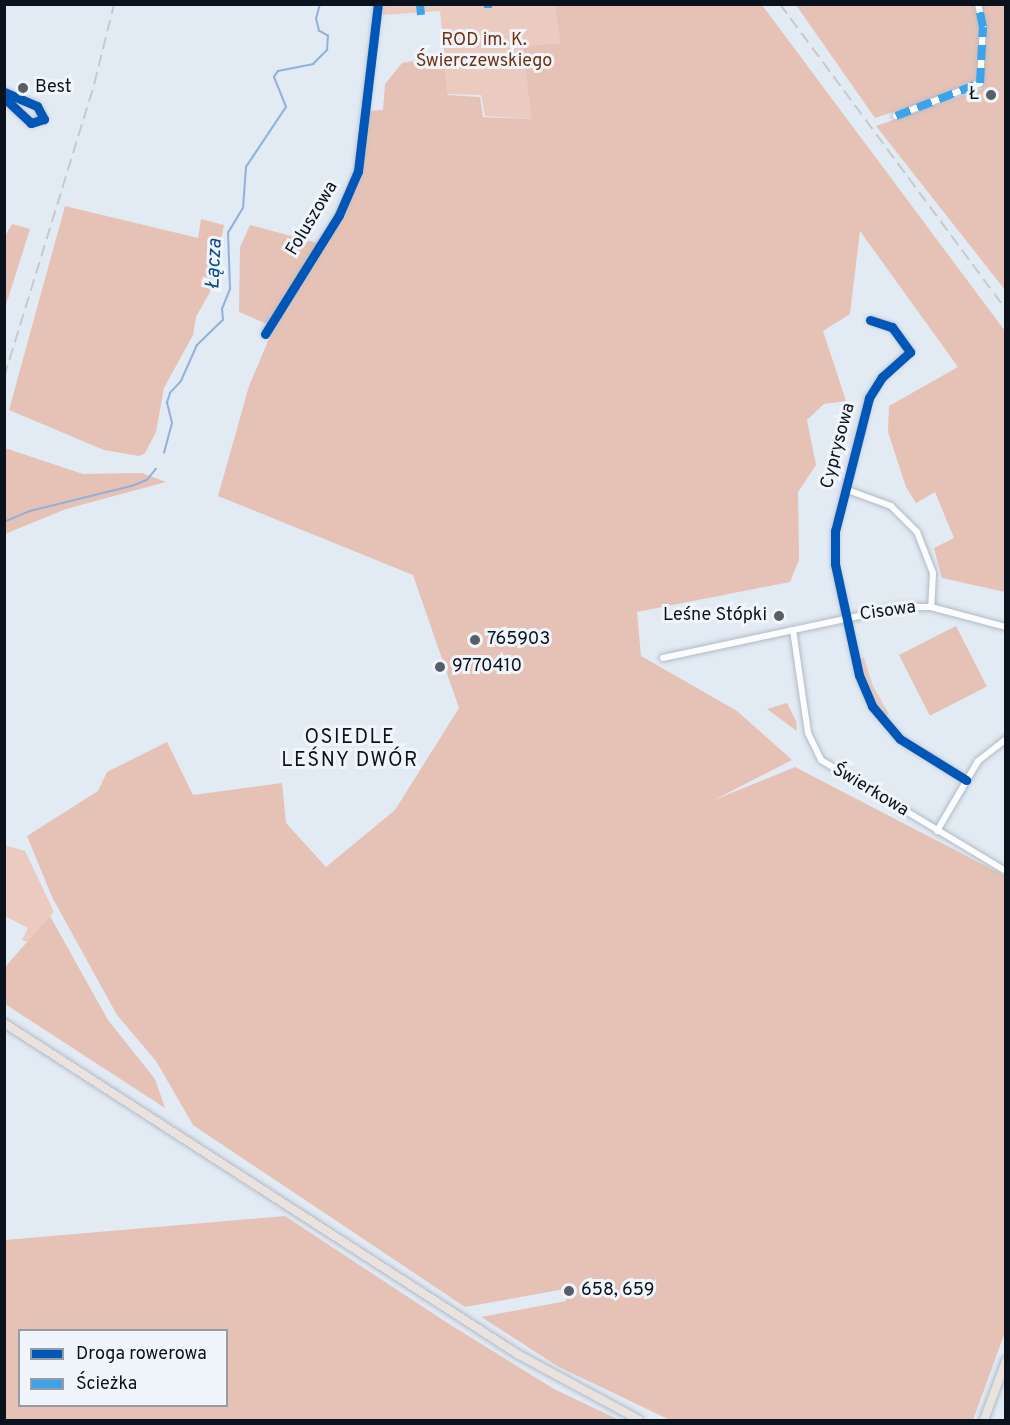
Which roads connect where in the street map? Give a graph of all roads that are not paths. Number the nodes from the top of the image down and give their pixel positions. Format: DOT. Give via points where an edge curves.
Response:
graph roads {
  1 [pos="378,4"];
  2 [pos="978,4"];
  3 [pos="4,92"];
  4 [pos="4,98"];
  5 [pos="897,116"];
  6 [pos="870,320"];
  7 [pos="265,334"];
  8 [pos="845,489"];
  9 [pos="931,607"];
  10 [pos="847,618"];
  11 [pos="1005,627"];
  12 [pos="793,630"];
  13 [pos="663,658"];
  14 [pos="1005,739"];
  15 [pos="966,780"];
  16 [pos="937,831"];
  17 [pos="1005,871"];
  18 [pos="4,1023"];
  19 [pos="1005,1361"];
  20 [pos="639,1420"];
  21 [pos="984,1420"];
  1 -- 7 [label="street, Foluszowa" via="358,171 339,215"];
  2 -- 5 [label="street" via="983,27 980,83"];
  3 -- 4 [label="street" via="37,106 44,114 42,122 31,123"];
  6 -- 8 [label="street, Cyprysowa" via="892,327 910,352 882,377 869,398"];
  8 -- 9 [label="street" via="891,507 917,532 933,573"];
  8 -- 10 [label="street, Cyprysowa" via="834,545"];
  9 -- 10 [label="street, Cisowa" via="900,607"];
  9 -- 11 [label="street, Cisowa"];
  10 -- 12 [label="street, Cisowa"];
  10 -- 15 [label="street, Cyprysowa" via="862,683 880,718 907,745"];
  12 -- 13 [label="street, Cisowa"];
  12 -- 16 [label="street, Świerkowa" via="796,669 815,752 828,767"];
  14 -- 15 [label="street" via="985,752"];
  15 -- 16 [label="street"];
  16 -- 17 [label="street, Świerkowa"];
  18 -- 20 [label="main road" via="519,1355"];
  19 -- 21 [label="main road"];
}
